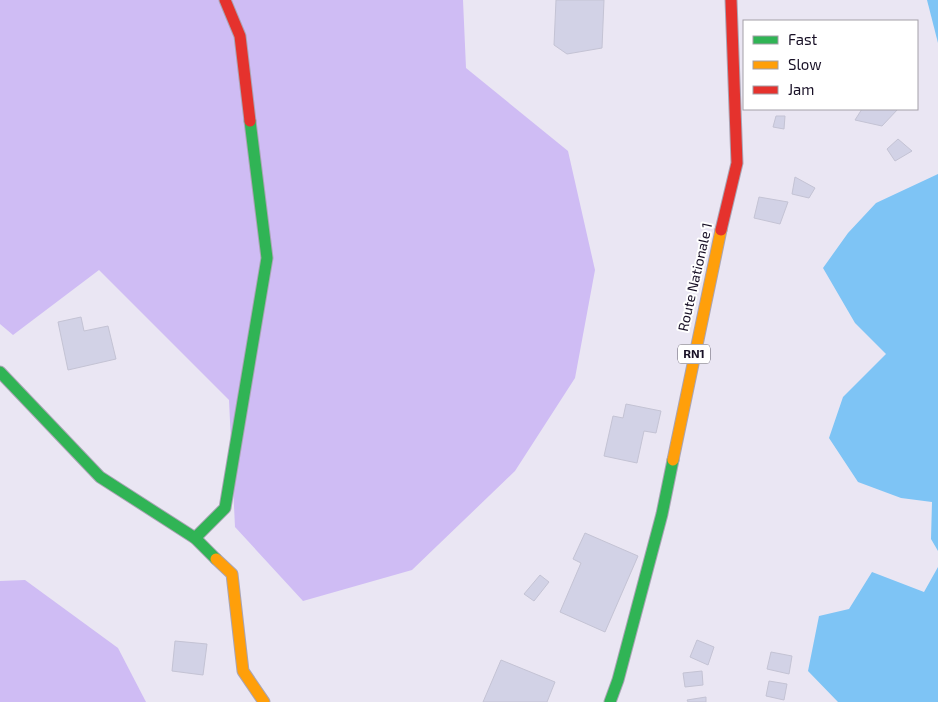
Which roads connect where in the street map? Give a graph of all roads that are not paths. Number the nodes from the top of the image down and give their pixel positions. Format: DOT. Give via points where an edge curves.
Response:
graph roads {
  1 [pos="225,0"];
  2 [pos="731,0"];
  3 [pos="0,372"];
  4 [pos="195,538"];
  5 [pos="264,702"];
  6 [pos="610,702"];
  1 -- 4 [label="street" via="240,36 266,258 225,508"];
  2 -- 6 [label="street, Route Nationale 1 / RN1" via="735,175 694,349 662,514"];
  3 -- 4 [label="street" via="100,477"];
  4 -- 5 [label="street" via="232,574 243,671"];
}
